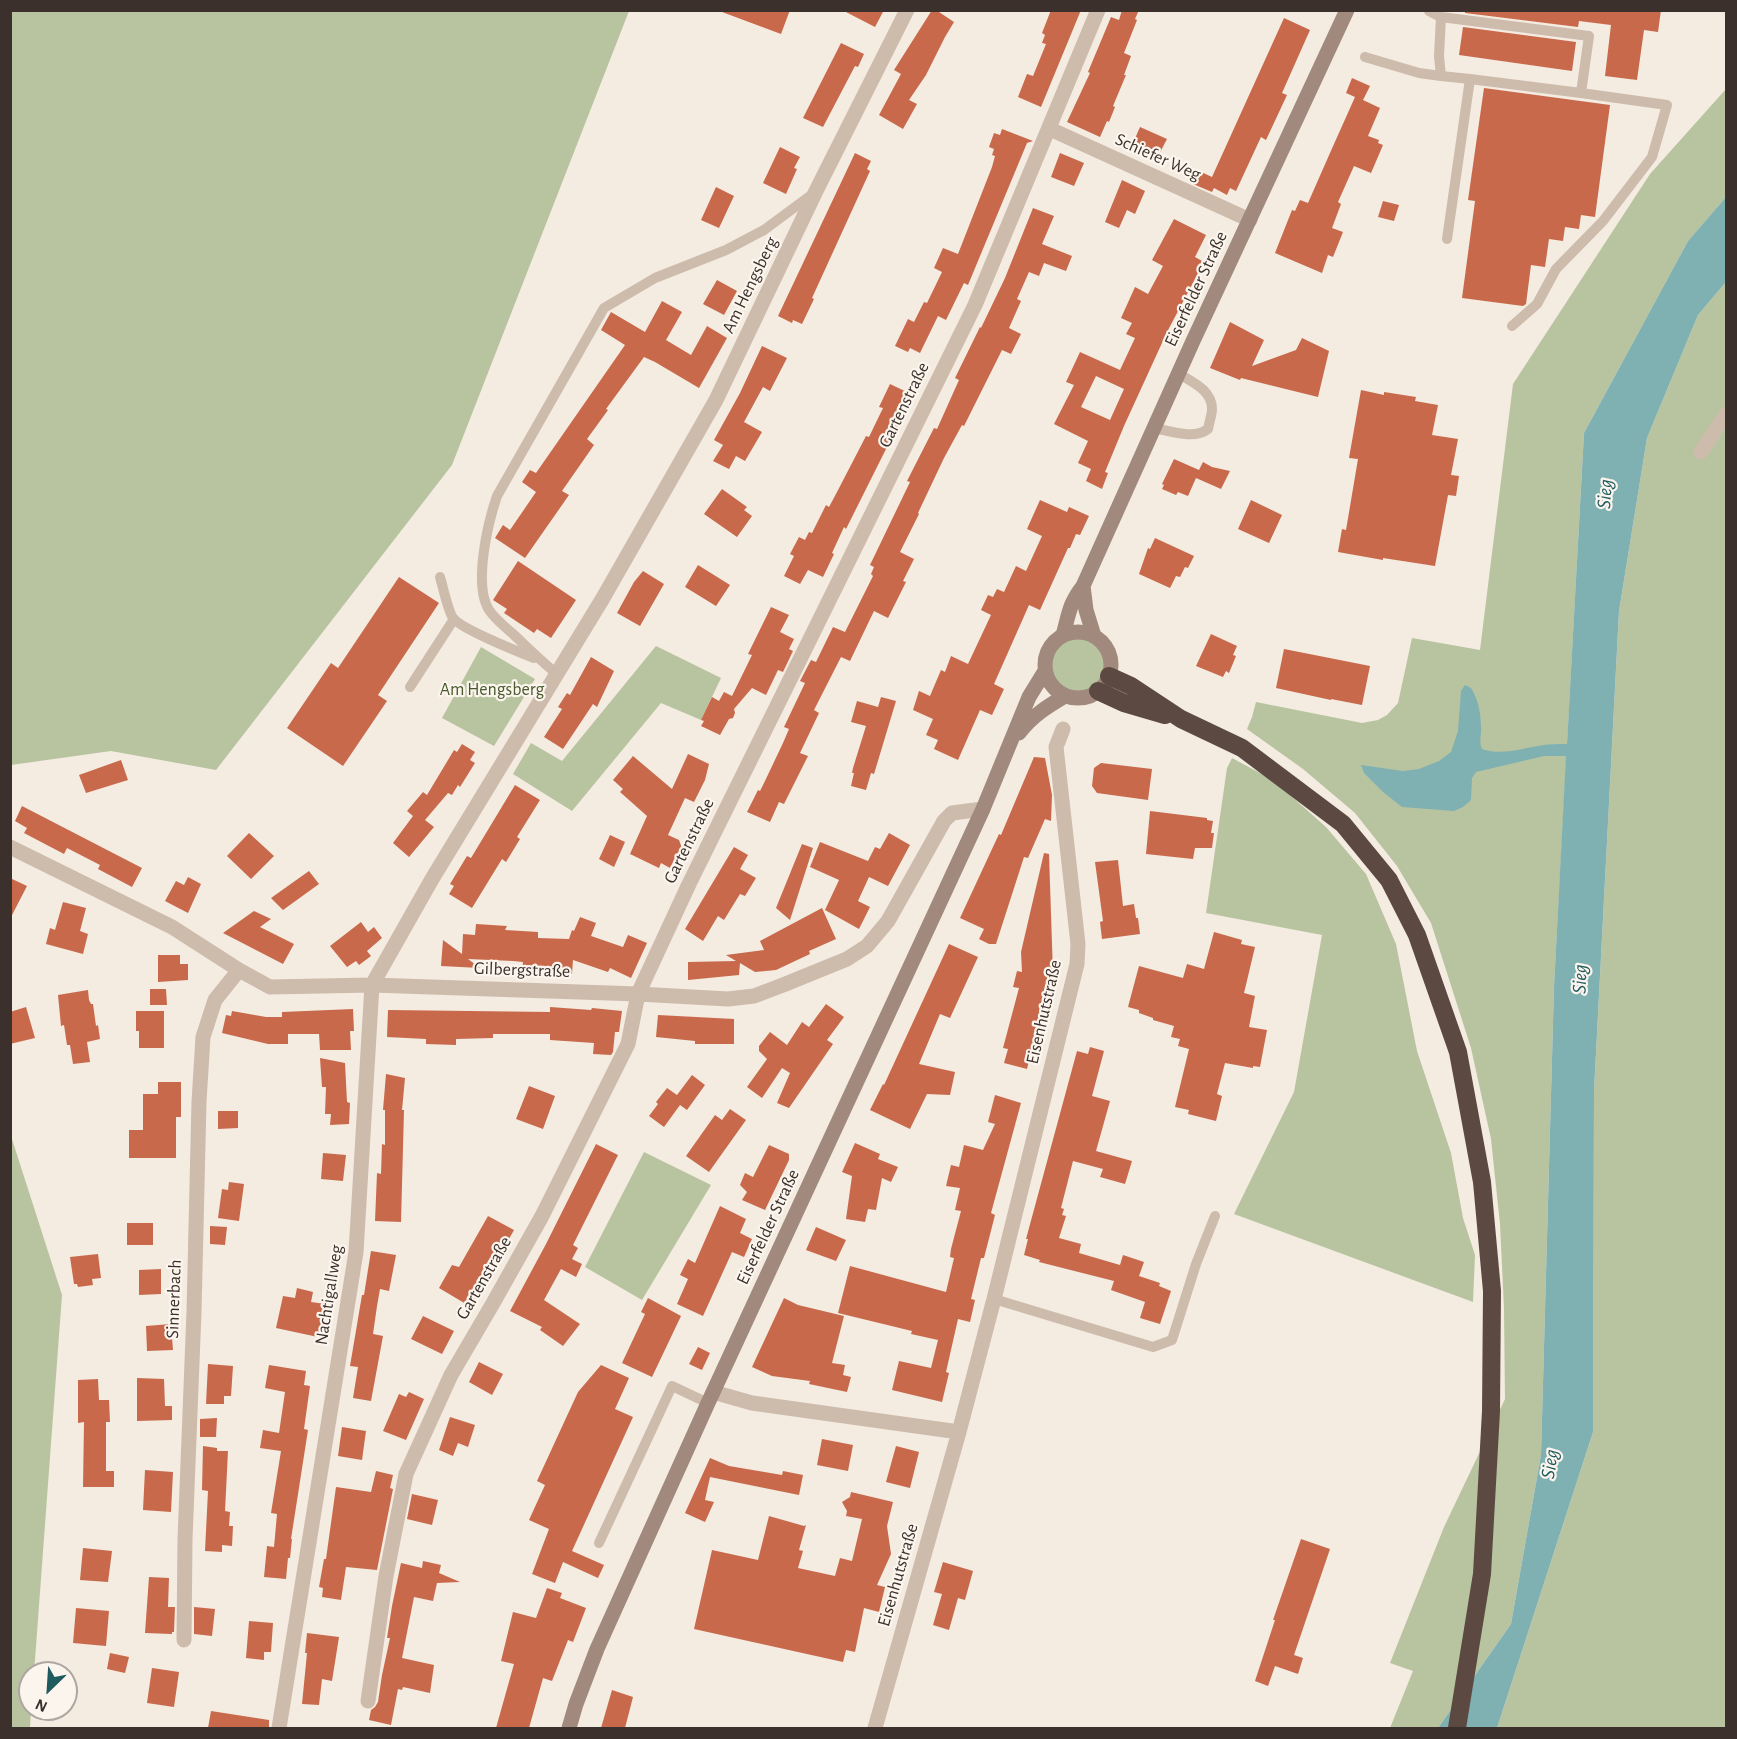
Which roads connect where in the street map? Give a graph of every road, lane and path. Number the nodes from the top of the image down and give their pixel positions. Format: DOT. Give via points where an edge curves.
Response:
graph roads {
  1 [pos="907,10"];
  2 [pos="1098,10"];
  3 [pos="1347,10"];
  4 [pos="1420,10"];
  5 [pos="1429,11"];
  6 [pos="1442,17"];
  7 [pos="1365,57"];
  8 [pos="1441,76"];
  9 [pos="1470,79"];
  10 [pos="1581,93"];
  11 [pos="1050,129"];
  12 [pos="816,191"];
  13 [pos="1250,220"];
  14 [pos="1447,239"];
  15 [pos="1512,326"];
  16 [pos="1179,374"];
  17 [pos="1726,414"];
  18 [pos="1154,428"];
  19 [pos="1701,452"];
  20 [pos="440,577"];
  21 [pos="1083,586"];
  22 [pos="454,618"];
  23 [pos="1063,635"];
  24 [pos="1094,636"];
  25 [pos="540,661"];
  26 [pos="1045,671"];
  27 [pos="557,674"];
  28 [pos="1109,676"];
  29 [pos="410,687"];
  30 [pos="1098,691"];
  31 [pos="1065,696"];
  32 [pos="1181,719"];
  33 [pos="1063,729"];
  34 [pos="1010,745"];
  35 [pos="983,809"];
  36 [pos="10,847"];
  37 [pos="432,879"];
  38 [pos="239,970"];
  39 [pos="372,985"];
  40 [pos="638,994"];
  41 [pos="1215,1216"];
  42 [pos="994,1299"];
  43 [pos="710,1397"];
  44 [pos="959,1432"];
  45 [pos="599,1543"];
  46 [pos="184,1640"];
  47 [pos="368,1701"];
  48 [pos="279,1728"];
  49 [pos="569,1728"];
  50 [pos="875,1728"];
  51 [pos="1457,1728"];
  1 -- 12 [label="street, Am Hengsberg"];
  2 -- 11 [label="street, Gartenstraße"];
  3 -- 13 [label="main road, Eiserfelder Straße"];
  4 -- 5 [label="lane"];
  5 -- 6 [label="lane"];
  6 -- 8 [label="lane"];
  6 -- 10 [label="lane" via="1589,36"];
  7 -- 8 [label="lane"];
  8 -- 9 [label="lane"];
  9 -- 10 [label="lane"];
  9 -- 14 [label="lane"];
  10 -- 15 [label="lane" via="1667,105 1652,157 1603,221 1556,268 1537,304"];
  11 -- 13 [label="street, Schiefer Weg"];
  11 -- 40 [label="street, Gartenstraße" via="975,305"];
  12 -- 25 [label="lane" via="764,230 655,278 603,308 497,496 489,519 481,585 484,597 489,610"];
  12 -- 27 [label="street, Am Hengsberg" via="716,400"];
  13 -- 16 [label="main road, Eiserfelder Straße"];
  16 -- 18 [label="main road, Eiserfelder Straße"];
  16 -- 18 [label="lane" via="1200,386 1210,401 1208,429 1195,434"];
  17 -- 19 [label="street"];
  18 -- 21 [label="main road, Eiserfelder Straße"];
  20 -- 22 [label="lane"];
  21 -- 23 [label="main road, Eiserfelder Straße" via="1069,607"];
  21 -- 24 [label="main road"];
  22 -- 25 [label="lane" via="465,627"];
  22 -- 29 [label="lane"];
  23 -- 24 [label="main road" via="1084,632"];
  23 -- 26 [label="main road, Eiserfelder Straße" via="1048,650"];
  24 -- 28 [label="main road" via="1107,649"];
  25 -- 27 [label="lane"];
  26 -- 31 [label="main road" via="1056,690"];
  26 -- 34 [label="main road, Eiserfelder Straße" via="1029,697"];
  27 -- 37 [label="street, Am Hengsberg"];
  28 -- 30 [label="main road"];
  28 -- 32 [label="highway"];
  30 -- 31 [label="main road, Eiserfelder Straße" via="1082,698"];
  30 -- 32 [label="highway" via="1124,703"];
  31 -- 34 [label="main road, Eiserfelder Straße" via="1027,722"];
  32 -- 51 [label="highway" via="1242,748 1343,824 1389,880 1417,935 1458,1052 1482,1182 1492,1291 1491,1411 1482,1574"];
  33 -- 42 [label="street, Eisenhutstraße" via="1056,747 1077,964"];
  34 -- 35 [label="main road, Eiserfelder Straße"];
  35 -- 40 [label="street, Gilbergstraße" via="952,813 944,821 888,921 867,946 847,959 754,996 728,999"];
  35 -- 43 [label="main road, Eiserfelder Straße"];
  36 -- 38 [label="street, Gilbergstraße" via="172,927"];
  37 -- 39 [label="street, Nachtigallweg"];
  38 -- 39 [label="street, Gilbergstraße" via="270,987"];
  38 -- 46 [label="street, Sinnerbach" via="215,1000 203,1037"];
  39 -- 40 [label="street, Gilbergstraße"];
  39 -- 48 [label="street, Nachtigallweg" via="356,1252"];
  40 -- 47 [label="street, Gartenstraße" via="628,1044 542,1216 451,1375 406,1474"];
  41 -- 42 [label="lane" via="1172,1340 1163,1344 1153,1347"];
  42 -- 44 [label="street, Eisenhutstraße"];
  43 -- 44 [label="street"];
  43 -- 45 [label="lane" via="672,1386"];
  43 -- 49 [label="main road, Eiserfelder Straße" via="597,1649"];
  44 -- 50 [label="street, Eisenhutstraße"];
}
